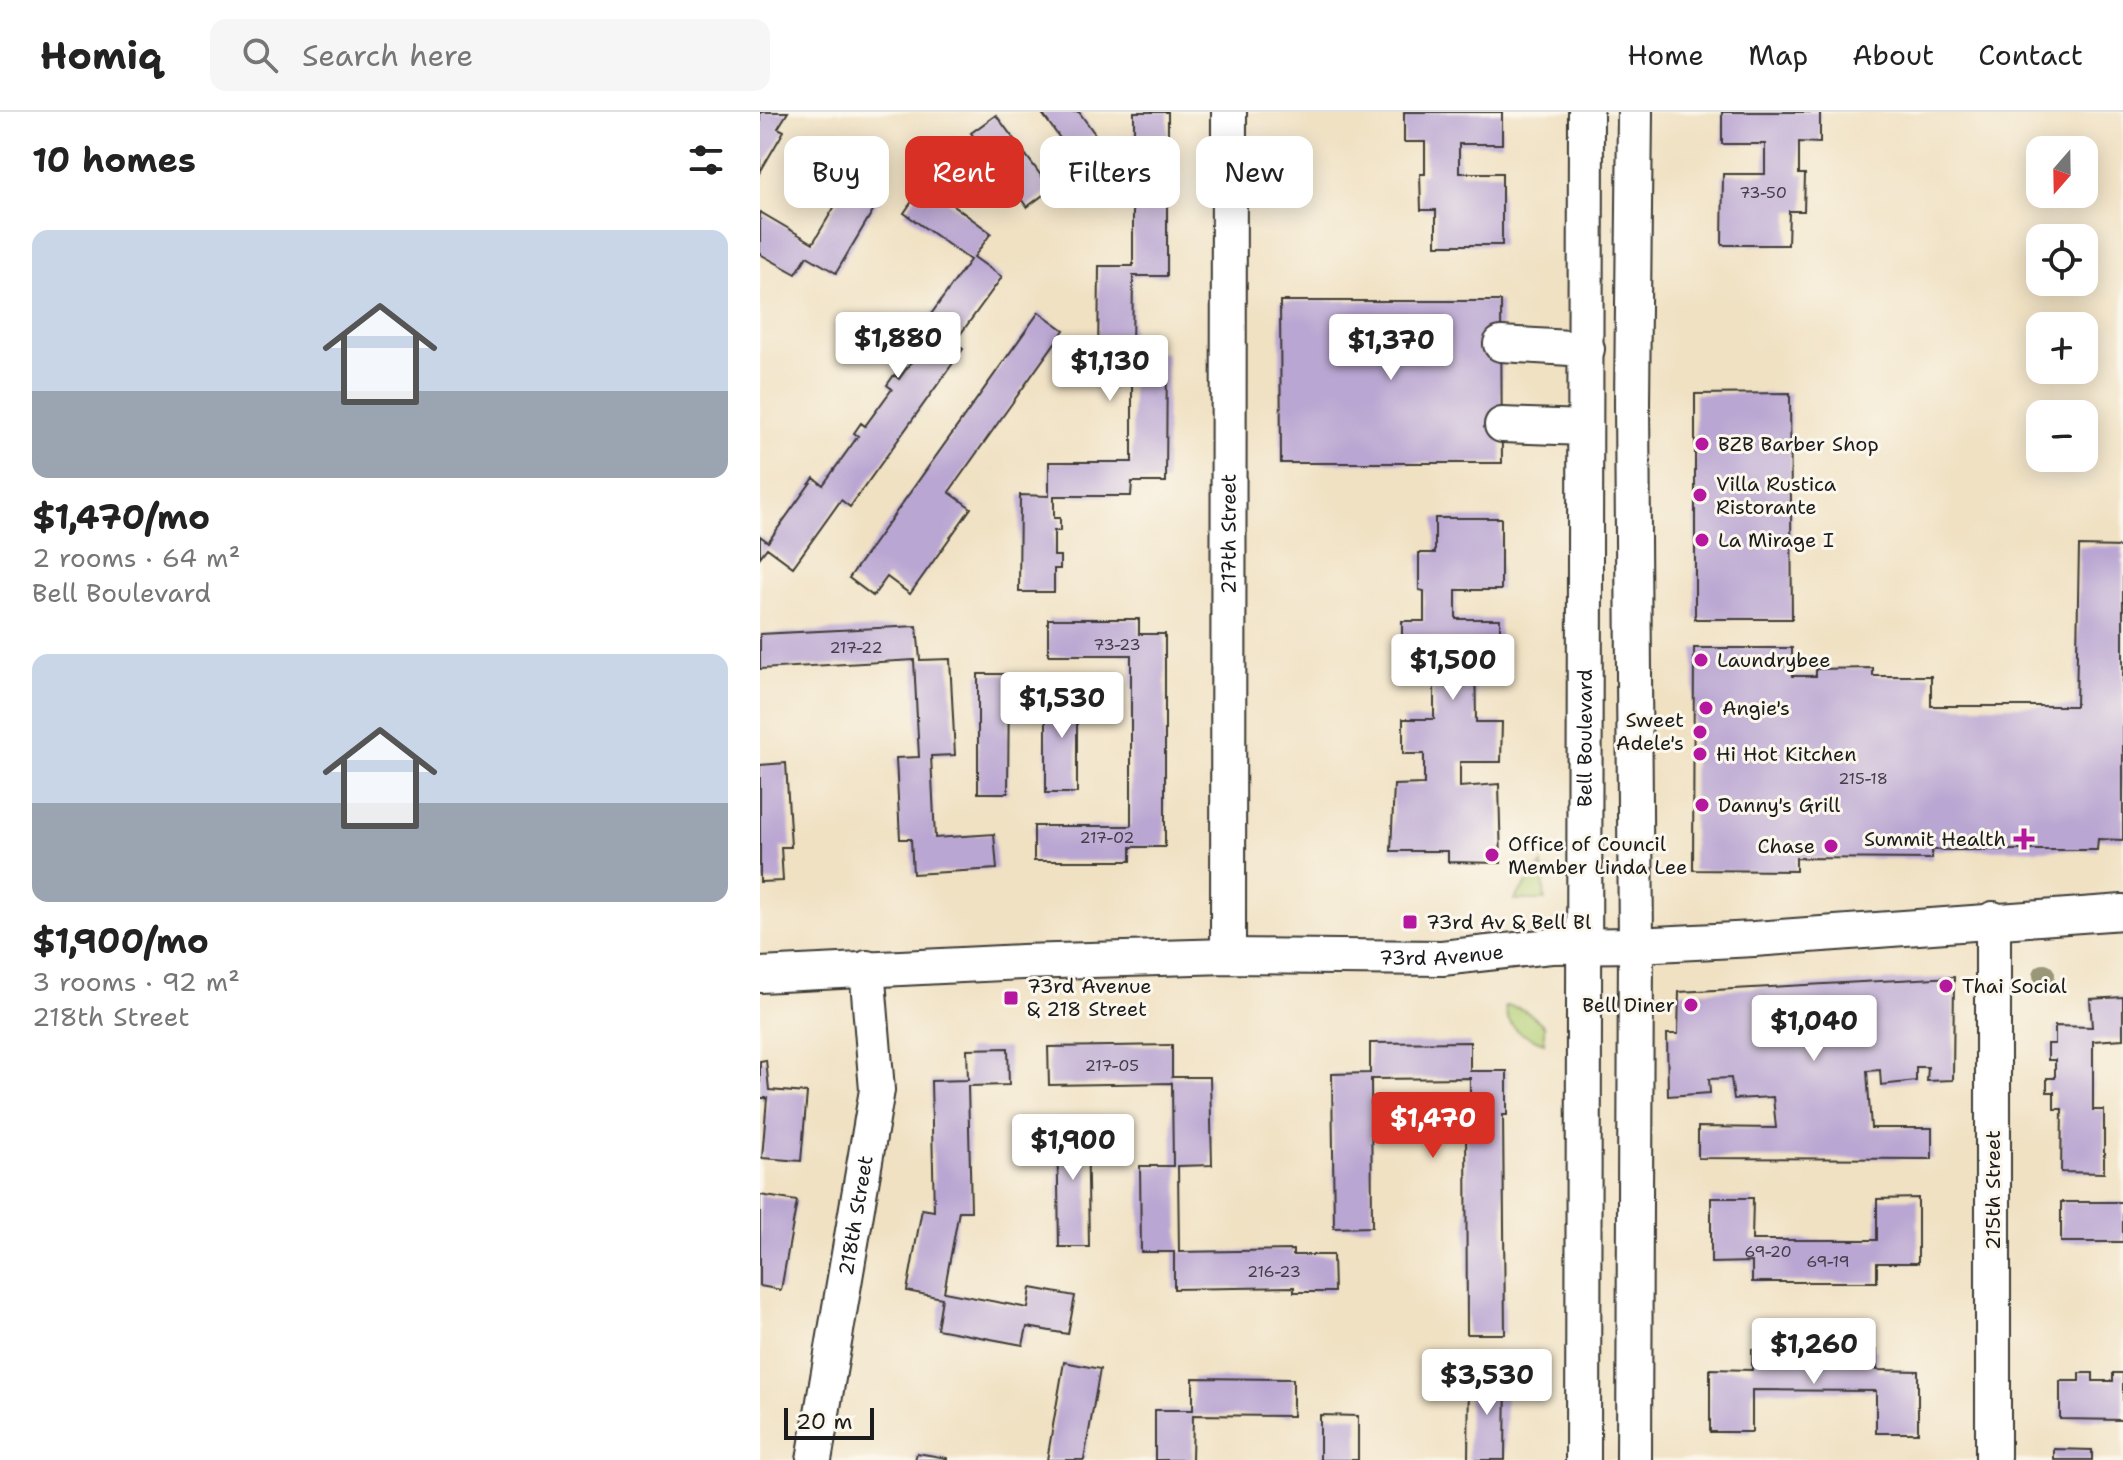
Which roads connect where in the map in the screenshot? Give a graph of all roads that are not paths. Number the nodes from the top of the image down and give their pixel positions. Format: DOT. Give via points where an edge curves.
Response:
graph roads {
  1 [pos="1229,112"];
  2 [pos="1586,112"];
  3 [pos="1635,112"];
  4 [pos="1501,344"];
  5 [pos="1587,349"];
  6 [pos="1502,425"];
  7 [pos="1585,428"];
  8 [pos="2123,912"];
  9 [pos="1993,919"];
  10 [pos="1585,945"];
  11 [pos="1636,945"];
  12 [pos="1228,956"];
  13 [pos="867,968"];
  14 [pos="760,975"];
  15 [pos="814,1460"];
  16 [pos="1583,1460"];
  17 [pos="1634,1460"];
  18 [pos="1993,1460"];
  1 -- 12 [label="street, 217th Street"];
  2 -- 5 [label="street, Bell Boulevard"];
  3 -- 11 [label="street"];
  4 -- 5 [label="street"];
  5 -- 7 [label="street, Bell Boulevard"];
  6 -- 7 [label="street"];
  7 -- 10 [label="street, Bell Boulevard"];
  8 -- 9 [label="street, 73rd Avenue"];
  9 -- 11 [label="street, 73rd Avenue"];
  9 -- 18 [label="street, 215th Street"];
  10 -- 11 [label="street, 73rd Avenue"];
  10 -- 12 [label="street, 73rd Avenue" via="1442,958"];
  10 -- 16 [label="street, Bell Boulevard"];
  11 -- 17 [label="street"];
  12 -- 13 [label="street, 73rd Avenue"];
  13 -- 14 [label="street, 73rd Avenue"];
  13 -- 15 [label="street, 218th Street" via="877,1090"];
}
